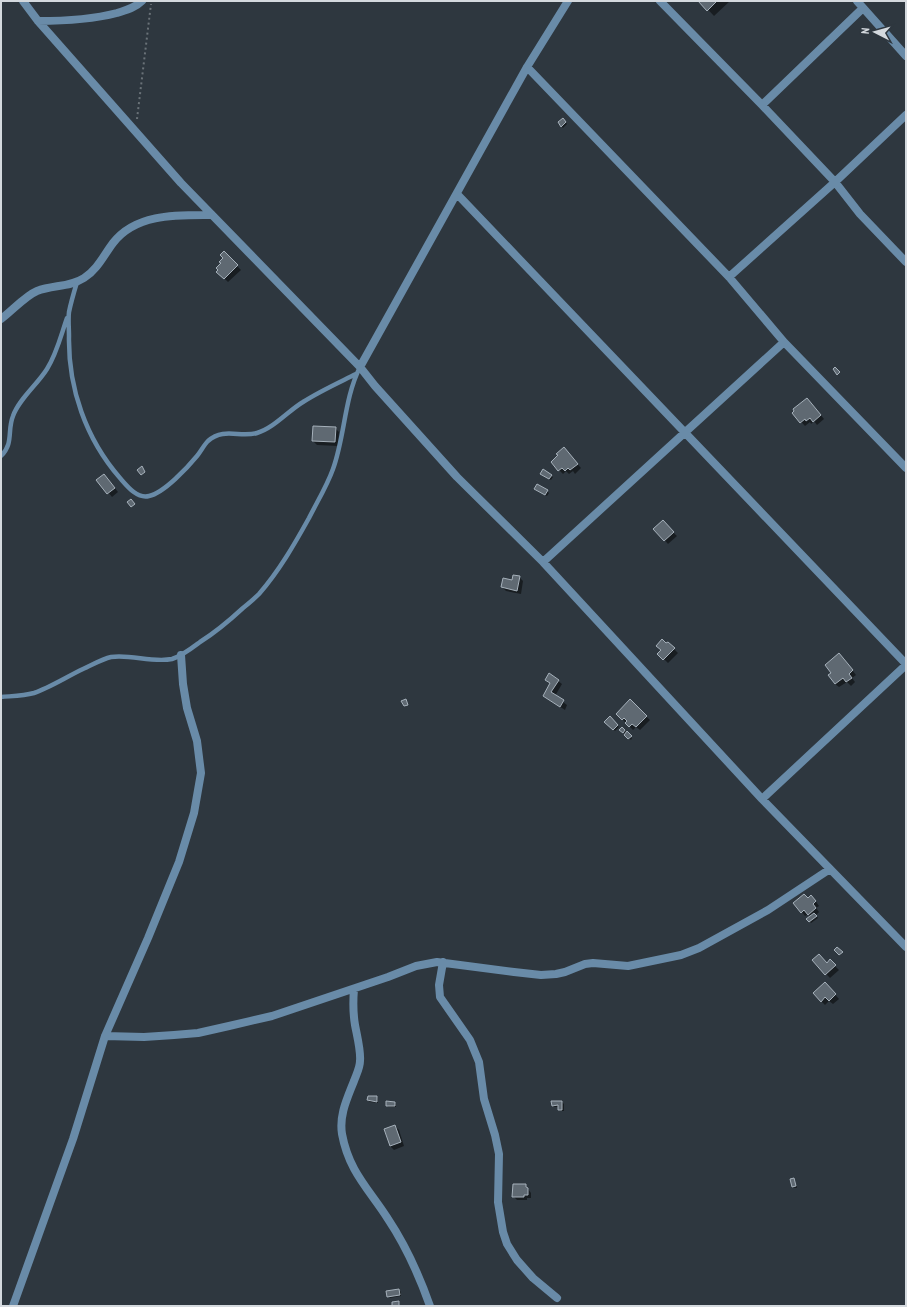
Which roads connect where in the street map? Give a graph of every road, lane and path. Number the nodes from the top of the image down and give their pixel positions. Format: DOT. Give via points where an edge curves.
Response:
graph roads {
  1 [pos="23,1"];
  2 [pos="142,1"];
  3 [pos="152,1"];
  4 [pos="568,1"];
  5 [pos="660,1"];
  6 [pos="857,1"];
  7 [pos="863,8"];
  8 [pos="38,21"];
  9 [pos="906,56"];
  10 [pos="527,67"];
  11 [pos="762,105"];
  12 [pos="906,115"];
  13 [pos="136,132"];
  14 [pos="835,182"];
  15 [pos="457,194"];
  16 [pos="212,215"];
  17 [pos="906,262"];
  18 [pos="729,277"];
  19 [pos="77,282"];
  20 [pos="69,312"];
  21 [pos="1,319"];
  22 [pos="784,342"];
  23 [pos="358,371"];
  24 [pos="685,431"];
  25 [pos="1,456"];
  26 [pos="906,468"];
  27 [pos="543,562"];
  28 [pos="181,655"];
  29 [pos="906,665"];
  30 [pos="1,697"];
  31 [pos="762,799"];
  32 [pos="830,869"];
  33 [pos="906,947"];
  34 [pos="443,962"];
  35 [pos="354,989"];
  36 [pos="106,1036"];
  37 [pos="557,1298"];
  38 [pos="14,1306"];
  39 [pos="430,1306"];
  1 -- 8 [label="street"];
  2 -- 8 [label="street" via="129,10 93,19"];
  3 -- 13 [label="path"];
  4 -- 10 [label="street"];
  5 -- 11 [label="street"];
  6 -- 7 [label="street"];
  7 -- 9 [label="street"];
  7 -- 11 [label="street"];
  8 -- 13 [label="street"];
  10 -- 15 [label="street"];
  10 -- 18 [label="street"];
  11 -- 14 [label="street"];
  12 -- 14 [label="street"];
  13 -- 16 [label="street"];
  14 -- 17 [label="street" via="860,214"];
  14 -- 18 [label="street"];
  15 -- 23 [label="street"];
  15 -- 24 [label="street"];
  16 -- 19 [label="street" via="155,218 133,226 122,233 98,265"];
  16 -- 23 [label="street"];
  18 -- 22 [label="street"];
  19 -- 20 [label="lane"];
  19 -- 21 [label="street" via="36,292"];
  20 -- 23 [label="lane" via="68,352 77,401 91,436 109,465 139,496 157,494 188,468 207,442 215,436 258,433 302,403"];
  20 -- 25 [label="lane" via="58,347 47,368 13,416 9,443"];
  22 -- 24 [label="street"];
  22 -- 26 [label="street"];
  23 -- 27 [label="street" via="375,386 457,477"];
  23 -- 28 [label="lane" via="333,470 280,568 258,595 231,619"];
  24 -- 27 [label="street"];
  24 -- 29 [label="street"];
  27 -- 31 [label="street"];
  28 -- 30 [label="lane" via="160,660 111,657 34,693"];
  28 -- 36 [label="street" via="187,708 201,774 194,813 179,862"];
  29 -- 31 [label="street"];
  31 -- 32 [label="street"];
  32 -- 33 [label="street"];
  32 -- 34 [label="street" via="762,913 681,955 628,966 585,964 565,972 541,975"];
  34 -- 35 [label="street" via="416,966"];
  34 -- 37 [label="street" via="440,996 470,1040 479,1062 484,1099 498,1154 498,1202 507,1244 533,1278"];
  35 -- 36 [label="street" via="272,1016 198,1033 144,1037"];
  35 -- 39 [label="street" via="354,1023 360,1061 344,1105 341,1117 342,1133 353,1167 405,1247"];
  36 -- 38 [label="street"];
}
